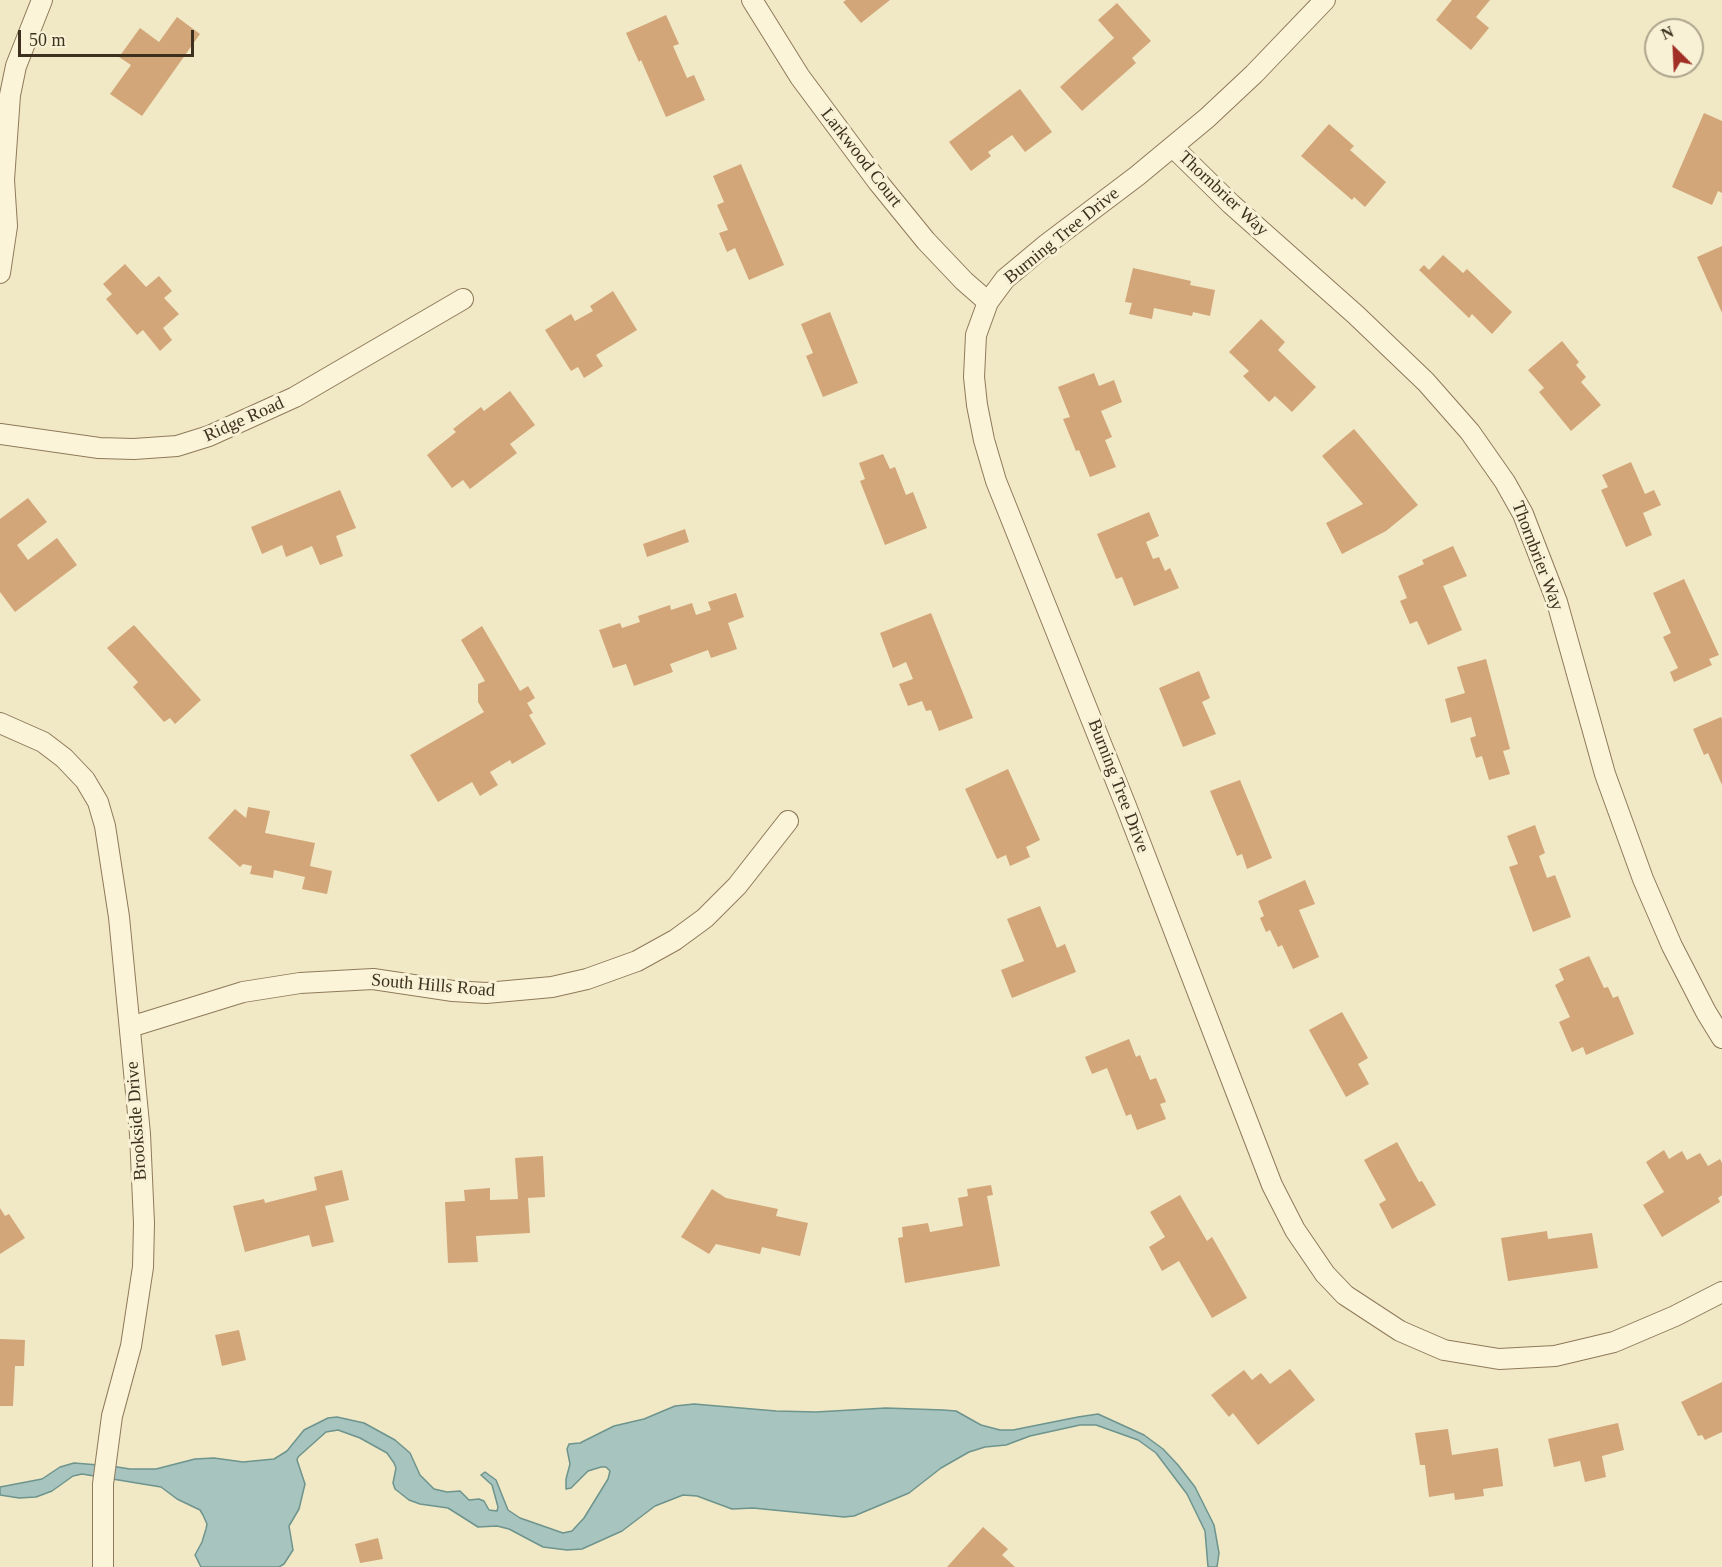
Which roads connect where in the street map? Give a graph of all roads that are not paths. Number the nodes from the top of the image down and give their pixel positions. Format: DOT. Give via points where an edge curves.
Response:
graph roads {
  1 [pos="42,0"];
  2 [pos="752,0"];
  3 [pos="1325,0"];
  4 [pos="1173,147"];
  5 [pos="0,273"];
  6 [pos="463,299"];
  7 [pos="988,302"];
  8 [pos="0,434"];
  9 [pos="0,723"];
  10 [pos="788,821"];
  11 [pos="130,1027"];
  12 [pos="1722,1038"];
  13 [pos="1722,1292"];
  14 [pos="103,1567"];
  1 -- 5 [label="street" via="9,95 4,180 7,226"];
  2 -- 7 [label="street, Larkwood Court" via="800,77 878,182 927,241"];
  3 -- 4 [label="street, Burning Tree Drive" via="1254,74"];
  4 -- 7 [label="street, Burning Tree Drive" via="1013,272"];
  4 -- 12 [label="street, Thornbrier Way" via="1426,382 1470,432 1505,482 1523,514 1557,602 1602,764 1642,879 1672,946"];
  6 -- 8 [label="street, Ridge Road" via="295,397 209,436 177,446 99,448"];
  7 -- 13 [label="street, Burning Tree Drive" via="976,335 974,377 976,405 996,481 1272,1185 1295,1230 1325,1274 1345,1295 1400,1332 1444,1350 1499,1359 1555,1356 1614,1342"];
  9 -- 11 [label="street, Brookside Drive" via="43,742 64,758 85,780 98,802 111,859"];
  10 -- 11 [label="street, South Hills Road" via="737,886 705,918 637,961 587,979 552,987 486,993 373,979 300,983 243,992"];
  11 -- 14 [label="street, Brookside Drive" via="140,1134 143,1267 106,1456"];
}
